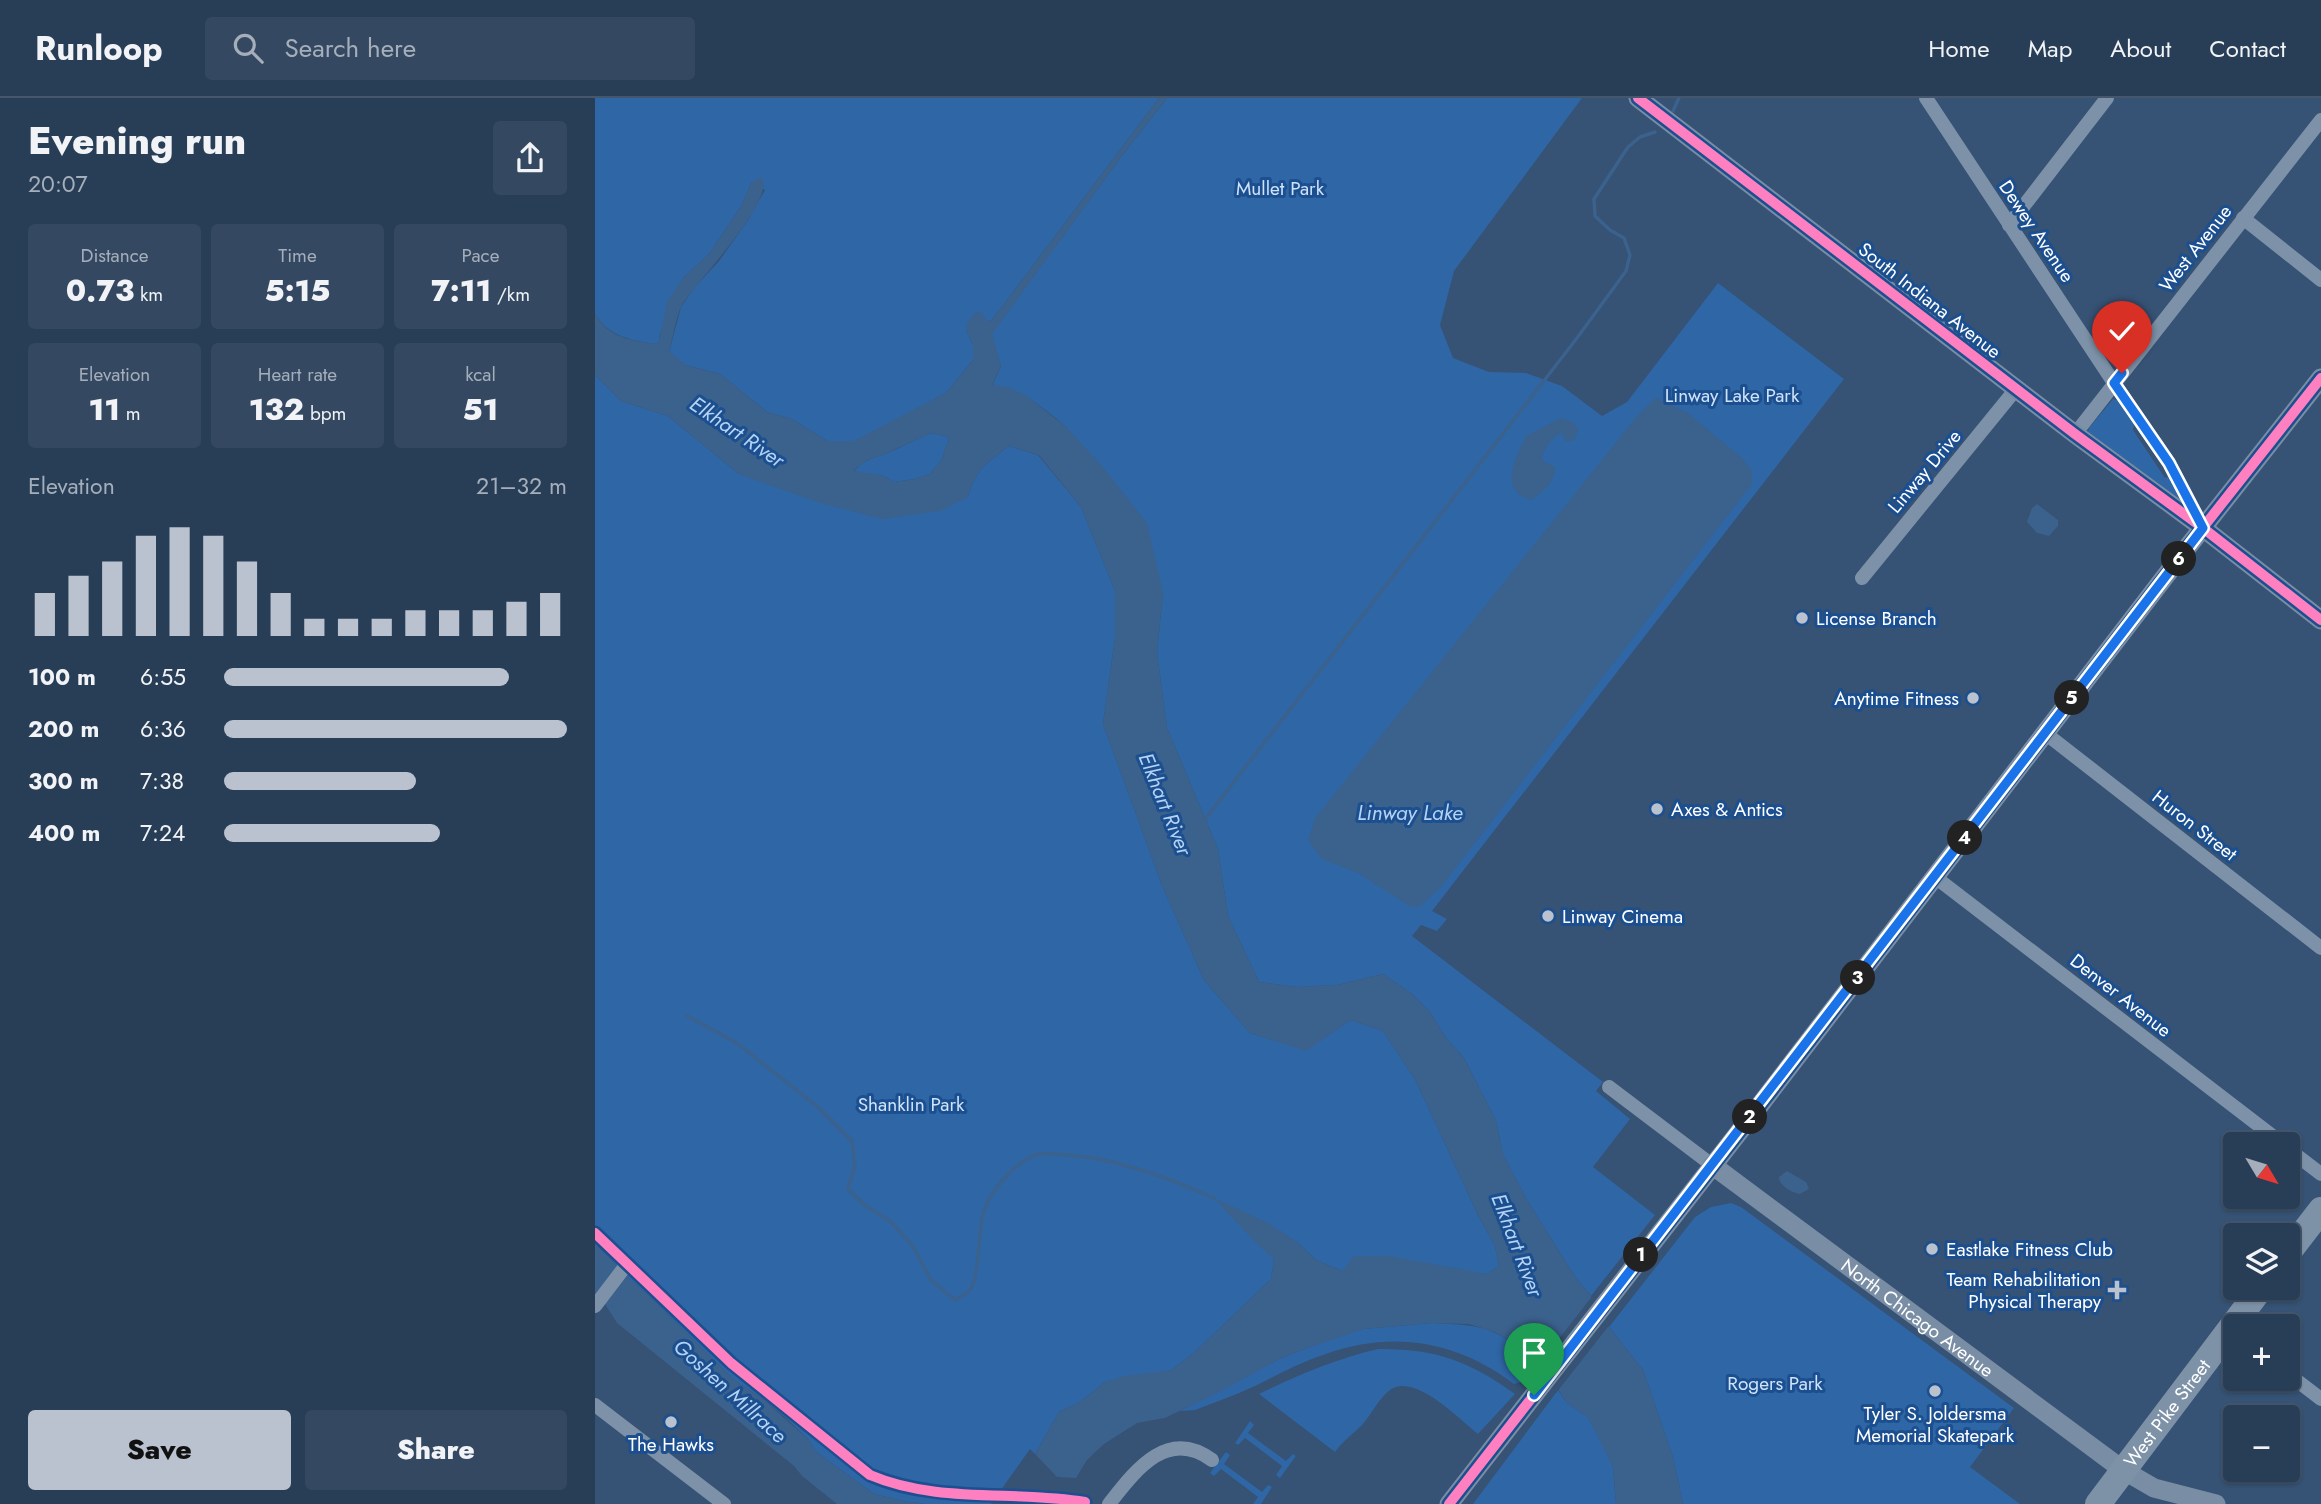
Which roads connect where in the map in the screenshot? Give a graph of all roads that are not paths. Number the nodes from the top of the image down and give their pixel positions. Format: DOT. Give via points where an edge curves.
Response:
graph roads {
  1 [pos="1638,98"];
  2 [pos="1926,98"];
  3 [pos="2106,98"];
  4 [pos="2321,120"];
  5 [pos="2243,218"];
  6 [pos="2009,225"];
  7 [pos="2321,280"];
  8 [pos="2114,383"];
  9 [pos="2318,387"];
  10 [pos="2016,389"];
  11 [pos="2075,434"];
  12 [pos="2203,528"];
  13 [pos="1862,578"];
  14 [pos="2321,620"];
  15 [pos="2045,733"];
  16 [pos="1935,877"];
  17 [pos="2321,948"];
  18 [pos="1609,1087"];
  19 [pos="2267,1132"];
  20 [pos="2300,1158"];
  21 [pos="1712,1165"];
  22 [pos="2321,1174"];
  23 [pos="2321,1210"];
  24 [pos="2300,1237"];
  25 [pos="625,1267"];
  26 [pos="596,1304"];
  27 [pos="2223,1342"];
  28 [pos="2300,1383"];
  29 [pos="2321,1399"];
  30 [pos="595,1405"];
  31 [pos="1212,1460"];
  32 [pos="2123,1471"];
  33 [pos="724,1504"];
  34 [pos="1109,1504"];
  35 [pos="1449,1504"];
  36 [pos="2098,1504"];
  37 [pos="2216,1504"];
  1 -- 10 [label="street, South Indiana Avenue"];
  2 -- 6 [label="street, Dewey Avenue"];
  3 -- 6 [label="street"];
  4 -- 5 [label="street, West Avenue"];
  5 -- 7 [label="street"];
  5 -- 8 [label="street, West Avenue"];
  6 -- 8 [label="street, Dewey Avenue"];
  8 -- 11 [label="street, West Avenue"];
  8 -- 12 [label="street, Dewey Avenue" via="2169,463"];
  9 -- 12 [label="street"];
  10 -- 11 [label="street, South Indiana Avenue"];
  10 -- 13 [label="street, Linway Drive"];
  11 -- 12 [label="street, South Indiana Avenue"];
  12 -- 14 [label="street, South Indiana Avenue"];
  12 -- 15 [label="street"];
  15 -- 16 [label="street"];
  15 -- 17 [label="street, Huron Street"];
  16 -- 19 [label="street, Denver Avenue"];
  16 -- 21 [label="street"];
  18 -- 21 [label="street"];
  20 -- 22 [label="street"];
  21 -- 32 [label="street, North Chicago Avenue"];
  21 -- 35 [label="street"];
  23 -- 24 [label="highway"];
  25 -- 26 [label="street"];
  27 -- 32 [label="highway, West Pike Street"];
  28 -- 29 [label="street"];
  30 -- 33 [label="street"];
  31 -- 34 [label="street" via="1189,1447 1147,1460"];
  32 -- 36 [label="highway, West Pike Street"];
  32 -- 37 [label="street, North Chicago Avenue" via="2154,1488"];
}
